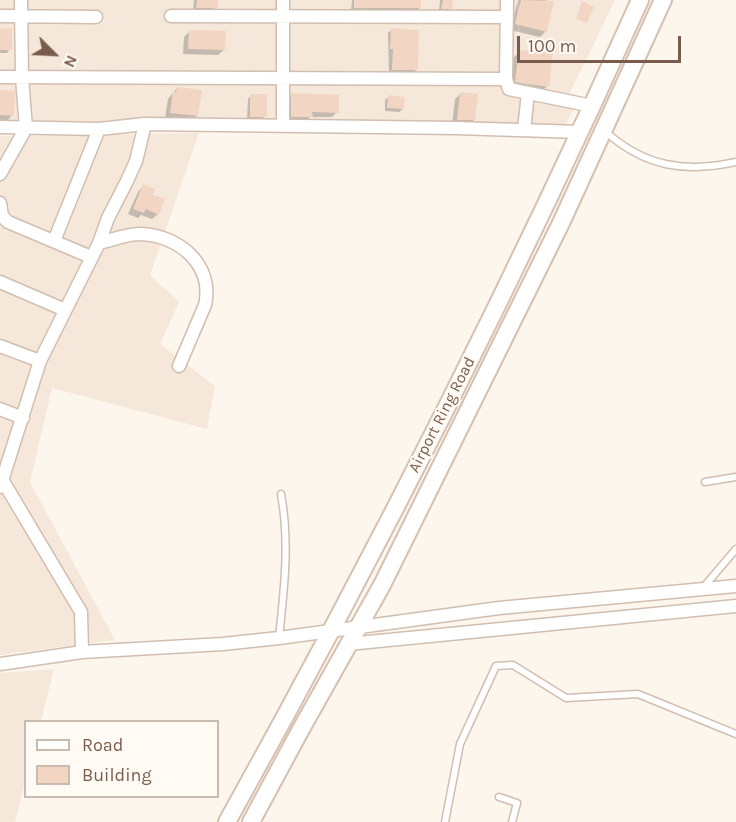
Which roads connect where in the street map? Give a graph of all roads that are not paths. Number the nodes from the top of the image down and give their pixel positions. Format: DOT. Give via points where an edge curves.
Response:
graph roads {
  1 [pos="21,0"];
  2 [pos="283,0"];
  3 [pos="507,0"];
  4 [pos="640,0"];
  5 [pos="663,0"];
  6 [pos="0,16"];
  7 [pos="21,16"];
  8 [pos="171,16"];
  9 [pos="96,17"];
  10 [pos="283,17"];
  11 [pos="507,17"];
  12 [pos="0,77"];
  13 [pos="22,78"];
  14 [pos="282,79"];
  15 [pos="506,79"];
  16 [pos="528,93"];
  17 [pos="592,106"];
  18 [pos="146,124"];
  19 [pos="283,126"];
  20 [pos="0,127"];
  21 [pos="26,128"];
  22 [pos="99,129"];
  23 [pos="524,130"];
  24 [pos="604,130"];
  25 [pos="580,132"];
  26 [pos="736,162"];
  27 [pos="0,174"];
  28 [pos="0,203"];
  29 [pos="1,215"];
  30 [pos="54,241"];
  31 [pos="99,243"];
  32 [pos="91,257"];
  33 [pos="0,282"];
  34 [pos="65,310"];
  35 [pos="0,346"];
  36 [pos="40,360"];
  37 [pos="179,366"];
  38 [pos="0,409"];
  39 [pos="23,418"];
  40 [pos="736,477"];
  41 [pos="705,482"];
  42 [pos="1,483"];
  43 [pos="280,494"];
  44 [pos="736,549"];
  45 [pos="736,586"];
  46 [pos="702,589"];
  47 [pos="736,606"];
  48 [pos="358,627"];
  49 [pos="331,632"];
  50 [pos="279,638"];
  51 [pos="348,644"];
  52 [pos="82,652"];
  53 [pos="0,664"];
  54 [pos="736,734"];
  55 [pos="499,797"];
  56 [pos="228,822"];
  57 [pos="251,822"];
  58 [pos="445,822"];
  59 [pos="512,822"];
  1 -- 7 [label="street"];
  2 -- 10 [label="street"];
  3 -- 11 [label="street"];
  4 -- 17 [label="main road, Airport Ring Road"];
  5 -- 24 [label="main road, Airport Ring Road"];
  6 -- 7 [label="street"];
  7 -- 9 [label="street"];
  7 -- 13 [label="street"];
  8 -- 10 [label="street"];
  10 -- 11 [label="street"];
  10 -- 14 [label="street"];
  11 -- 15 [label="street"];
  12 -- 13 [label="street"];
  13 -- 14 [label="street"];
  13 -- 21 [label="street"];
  14 -- 15 [label="street"];
  14 -- 19 [label="street"];
  15 -- 16 [label="street" via="509,89"];
  16 -- 17 [label="street"];
  16 -- 23 [label="street"];
  17 -- 25 [label="main road, Airport Ring Road"];
  18 -- 19 [label="street"];
  18 -- 22 [label="street"];
  18 -- 31 [label="street" via="136,160"];
  19 -- 23 [label="street"];
  20 -- 21 [label="street"];
  21 -- 22 [label="street"];
  21 -- 27 [label="street"];
  22 -- 30 [label="street"];
  23 -- 25 [label="street"];
  24 -- 26 [label="lane" via="627,150 655,162 688,168"];
  24 -- 48 [label="main road, Airport Ring Road"];
  25 -- 49 [label="main road, Airport Ring Road" via="473,354"];
  28 -- 29 [label="street"];
  29 -- 30 [label="street" via="20,228"];
  30 -- 32 [label="street"];
  31 -- 32 [label="street"];
  31 -- 37 [label="street" via="139,234 166,239 186,248 198,262 206,282 206,305"];
  32 -- 34 [label="street"];
  33 -- 34 [label="street"];
  34 -- 36 [label="street"];
  35 -- 36 [label="street"];
  36 -- 39 [label="street"];
  38 -- 39 [label="street"];
  39 -- 42 [label="street"];
  40 -- 41 [label="lane"];
  42 -- 52 [label="street" via="81,612"];
  43 -- 50 [label="lane" via="287,548"];
  44 -- 46 [label="lane"];
  45 -- 46 [label="street"];
  46 -- 48 [label="street" via="499,608"];
  47 -- 51 [label="street"];
  48 -- 49 [label="street"];
  48 -- 51 [label="main road, Airport Ring Road"];
  49 -- 50 [label="street"];
  49 -- 56 [label="main road, Airport Ring Road"];
  50 -- 52 [label="street"];
  51 -- 57 [label="main road, Airport Ring Road"];
  52 -- 53 [label="street"];
  54 -- 58 [label="lane" via="638,694 566,698 513,665 496,666 460,744"];
  55 -- 59 [label="lane" via="517,803"];
}
